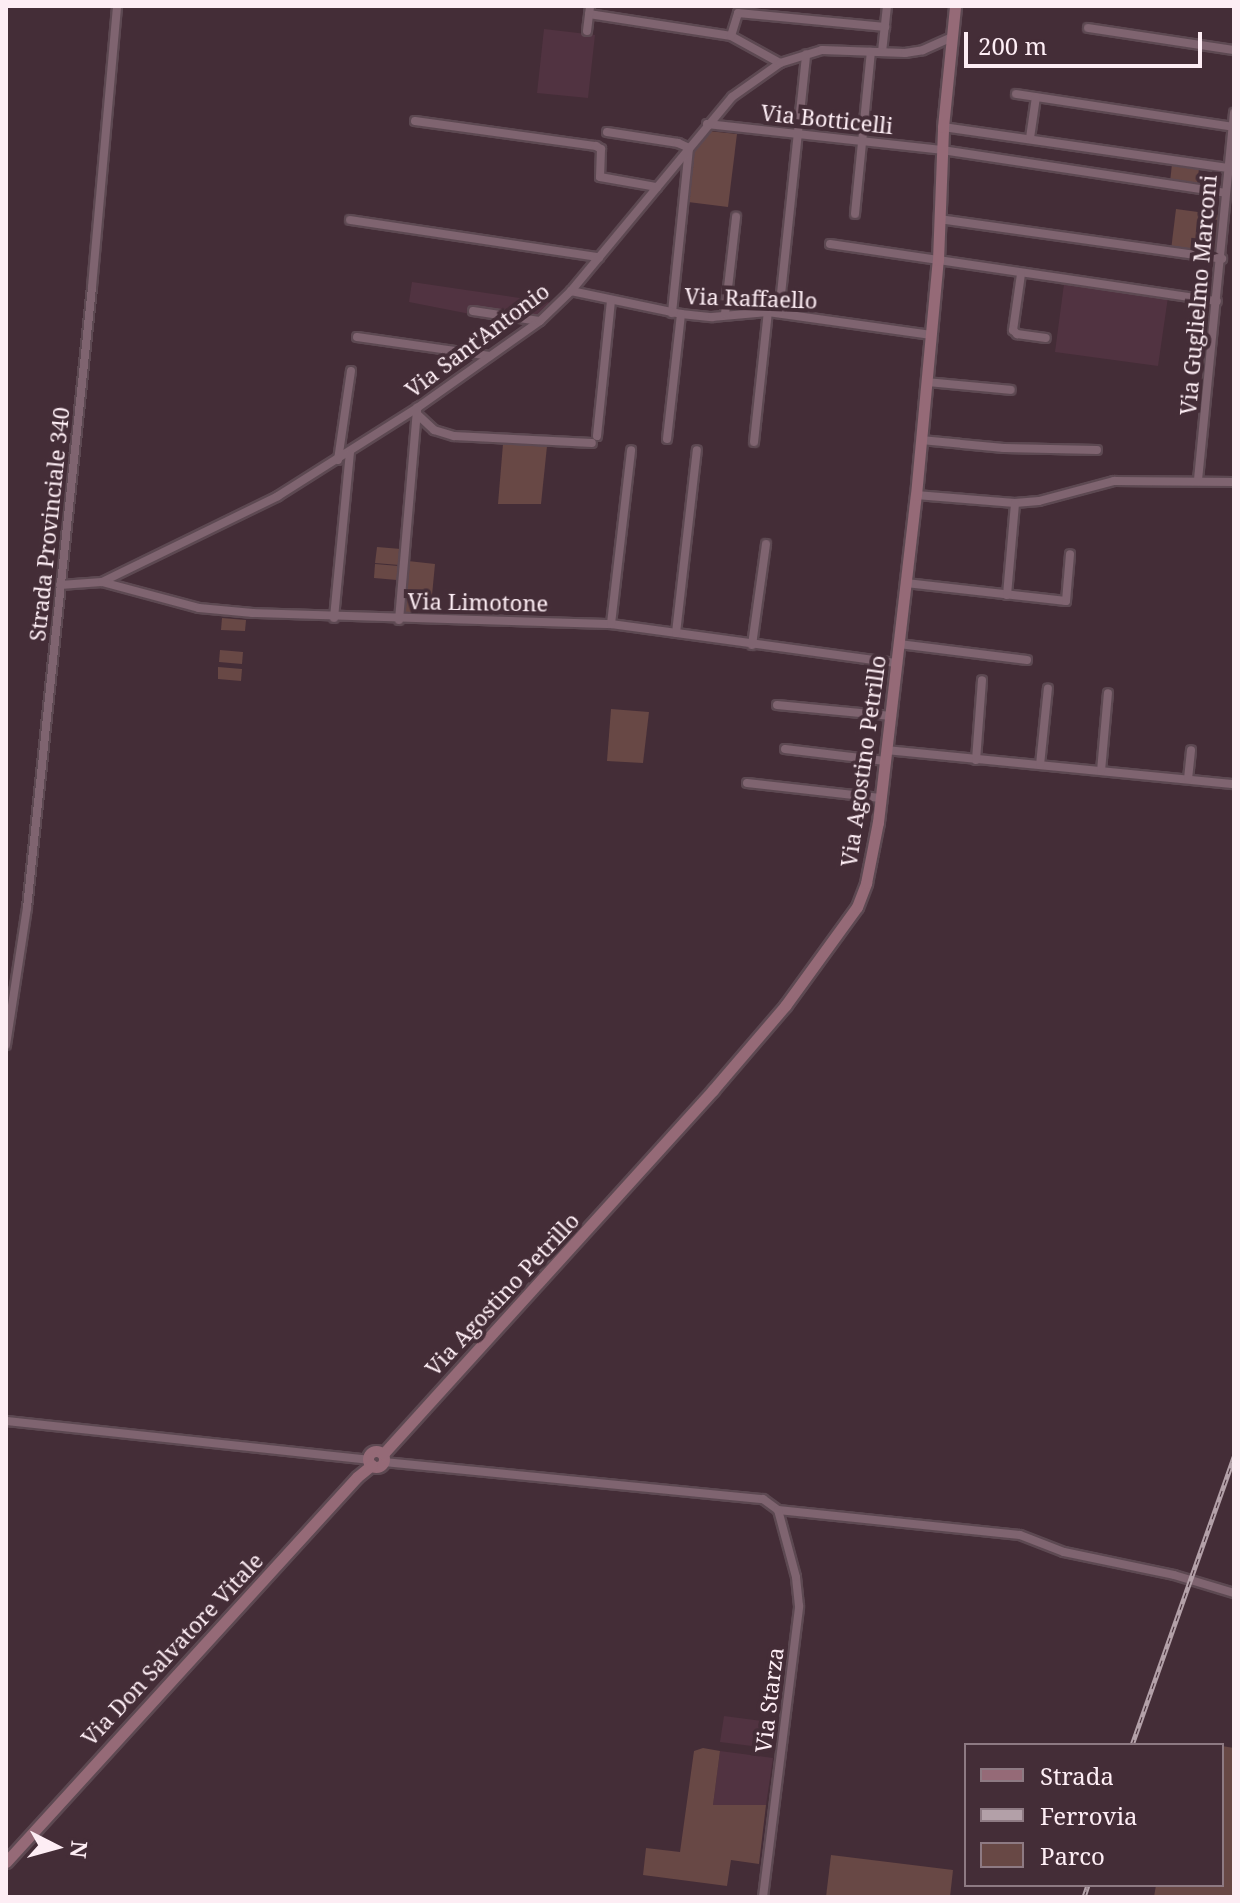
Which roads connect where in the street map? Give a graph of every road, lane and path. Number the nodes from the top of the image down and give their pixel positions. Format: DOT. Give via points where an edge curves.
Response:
graph roads {
  1 [pos="117,6"];
  2 [pos="887,6"];
  3 [pos="955,6"];
  4 [pos="590,10"];
  5 [pos="885,27"];
  6 [pos="1088,28"];
  7 [pos="587,31"];
  8 [pos="731,36"];
  9 [pos="952,37"];
  10 [pos="1234,50"];
  11 [pos="871,52"];
  12 [pos="882,52"];
  13 [pos="806,54"];
  14 [pos="780,63"];
  15 [pos="1016,94"];
  16 [pos="1036,97"];
  17 [pos="1234,113"];
  18 [pos="415,121"];
  19 [pos="1233,122"];
  20 [pos="707,124"];
  21 [pos="943,127"];
  22 [pos="607,132"];
  23 [pos="798,134"];
  24 [pos="1030,138"];
  25 [pos="862,141"];
  26 [pos="689,148"];
  27 [pos="942,150"];
  28 [pos="1228,168"];
  29 [pos="657,187"];
  30 [pos="1229,187"];
  31 [pos="855,214"];
  32 [pos="736,217"];
  33 [pos="939,219"];
  34 [pos="350,220"];
  35 [pos="1224,226"];
  36 [pos="1234,228"];
  37 [pos="830,244"];
  38 [pos="599,257"];
  39 [pos="1222,259"];
  40 [pos="938,260"];
  41 [pos="1021,274"];
  42 [pos="571,291"];
  43 [pos="611,300"];
  44 [pos="1217,301"];
  45 [pos="473,311"];
  46 [pos="768,312"];
  47 [pos="779,313"];
  48 [pos="676,314"];
  49 [pos="725,314"];
  50 [pos="540,321"];
  51 [pos="931,335"];
  52 [pos="357,337"];
  53 [pos="1046,338"];
  54 [pos="490,356"];
  55 [pos="351,371"];
  56 [pos="927,382"];
  57 [pos="1011,390"];
  58 [pos="418,412"];
  59 [pos="667,439"];
  60 [pos="921,440"];
  61 [pos="754,442"];
  62 [pos="631,450"];
  63 [pos="697,450"];
  64 [pos="1097,450"];
  65 [pos="350,453"];
  66 [pos="338,460"];
  67 [pos="1198,480"];
  68 [pos="1234,482"];
  69 [pos="916,495"];
  70 [pos="1015,503"];
  71 [pos="766,544"];
  72 [pos="1070,554"];
  73 [pos="102,582"];
  74 [pos="906,583"];
  75 [pos="60,585"];
  76 [pos="1007,595"];
  77 [pos="334,618"];
  78 [pos="399,620"];
  79 [pos="611,624"];
  80 [pos="676,633"];
  81 [pos="899,644"];
  82 [pos="752,645"];
  83 [pos="1027,660"];
  84 [pos="897,663"];
  85 [pos="982,680"];
  86 [pos="1048,688"];
  87 [pos="1108,693"];
  88 [pos="777,705"];
  89 [pos="891,716"];
  90 [pos="785,749"];
  91 [pos="1191,750"];
  92 [pos="886,755"];
  93 [pos="976,760"];
  94 [pos="1040,765"];
  95 [pos="1101,771"];
  96 [pos="1188,779"];
  97 [pos="747,783"];
  98 [pos="1234,784"];
  99 [pos="880,798"];
  100 [pos="6,1045"];
  101 [pos="6,1421"];
  102 [pos="391,1444"];
  103 [pos="377,1460"];
  104 [pos="778,1510"];
  105 [pos="1234,1593"];
  106 [pos="6,1862"];
  107 [pos="763,1897"];
  1 -- 75 [label="street, Strada Provinciale 340"];
  2 -- 5 [label="street"];
  3 -- 9 [label="street, Via Agostino Petrillo"];
  4 -- 7 [label="street"];
  4 -- 8 [label="street"];
  5 -- 8 [label="street" via="738,13"];
  5 -- 12 [label="street"];
  6 -- 10 [label="street"];
  8 -- 14 [label="street"];
  9 -- 12 [label="street, Via Sant'Antonio" via="923,50"];
  9 -- 21 [label="street, Via Agostino Petrillo"];
  11 -- 12 [label="street, Via Sant'Antonio"];
  11 -- 13 [label="street, Via Sant'Antonio"];
  11 -- 25 [label="street"];
  13 -- 14 [label="street, Via Sant'Antonio"];
  13 -- 23 [label="street"];
  14 -- 20 [label="street, Via Sant'Antonio" via="732,97"];
  15 -- 16 [label="street"];
  16 -- 19 [label="street"];
  16 -- 24 [label="street"];
  17 -- 19 [label="street, Via Guglielmo Marconi"];
  18 -- 29 [label="street" via="596,146 601,149 600,177"];
  19 -- 28 [label="street, Via Guglielmo Marconi"];
  20 -- 23 [label="street, Via Botticelli"];
  20 -- 26 [label="street, Via Sant'Antonio"];
  21 -- 24 [label="street"];
  21 -- 27 [label="street, Via Agostino Petrillo"];
  22 -- 26 [label="street"];
  23 -- 25 [label="street, Via Botticelli"];
  23 -- 47 [label="street"];
  24 -- 28 [label="street"];
  25 -- 27 [label="street, Via Botticelli"];
  25 -- 31 [label="street"];
  26 -- 29 [label="street, Via Sant'Antonio"];
  26 -- 48 [label="street"];
  27 -- 30 [label="street, Via Botticelli"];
  27 -- 33 [label="street, Via Agostino Petrillo"];
  28 -- 30 [label="street, Via Guglielmo Marconi"];
  29 -- 38 [label="street, Via Sant'Antonio"];
  30 -- 35 [label="street, Via Guglielmo Marconi"];
  32 -- 49 [label="street"];
  33 -- 39 [label="street"];
  33 -- 40 [label="street, Via Agostino Petrillo"];
  34 -- 38 [label="street"];
  35 -- 36 [label="street"];
  35 -- 39 [label="street, Via Guglielmo Marconi"];
  37 -- 40 [label="street"];
  38 -- 42 [label="street, Via Sant'Antonio"];
  39 -- 44 [label="street, Via Guglielmo Marconi"];
  40 -- 41 [label="street"];
  40 -- 51 [label="street, Via Agostino Petrillo"];
  41 -- 44 [label="street"];
  41 -- 53 [label="street" via="1013,330"];
  42 -- 43 [label="street, Via Raffaello"];
  42 -- 50 [label="street, Via Sant'Antonio"];
  43 -- 48 [label="street, Via Raffaello"];
  43 -- 58 [label="street" via="595,440 454,436 434,430"];
  44 -- 67 [label="street, Via Guglielmo Marconi"];
  45 -- 50 [label="street"];
  46 -- 47 [label="street, Via Raffaello"];
  46 -- 49 [label="street, Via Raffaello"];
  46 -- 61 [label="street"];
  47 -- 51 [label="street, Via Raffaello"];
  48 -- 49 [label="street, Via Raffaello"];
  48 -- 59 [label="street"];
  50 -- 54 [label="street, Via Sant'Antonio"];
  51 -- 56 [label="street, Via Agostino Petrillo"];
  52 -- 54 [label="street"];
  54 -- 58 [label="street, Via Sant'Antonio"];
  55 -- 66 [label="street"];
  56 -- 57 [label="street"];
  56 -- 60 [label="street, Via Agostino Petrillo"];
  58 -- 65 [label="street, Via Sant'Antonio"];
  58 -- 78 [label="street"];
  60 -- 64 [label="street"];
  60 -- 69 [label="street, Via Agostino Petrillo"];
  62 -- 79 [label="street"];
  63 -- 80 [label="street"];
  65 -- 66 [label="street, Via Sant'Antonio"];
  65 -- 77 [label="street"];
  66 -- 73 [label="street, Via Sant'Antonio" via="278,496"];
  67 -- 68 [label="street"];
  67 -- 70 [label="street" via="1114,481"];
  69 -- 70 [label="street"];
  69 -- 74 [label="street, Via Agostino Petrillo"];
  70 -- 76 [label="street"];
  71 -- 82 [label="street"];
  72 -- 76 [label="street" via="1066,601"];
  73 -- 75 [label="street, Via Limotone"];
  73 -- 77 [label="street, Via Limotone" via="199,608"];
  74 -- 76 [label="street"];
  74 -- 81 [label="street, Via Agostino Petrillo"];
  75 -- 100 [label="street, Strada Provinciale 340" via="27,908"];
  77 -- 78 [label="street, Via Limotone"];
  78 -- 79 [label="street, Via Limotone"];
  79 -- 80 [label="street, Via Limotone"];
  80 -- 82 [label="street, Via Limotone"];
  81 -- 83 [label="street"];
  81 -- 84 [label="street, Via Agostino Petrillo"];
  82 -- 84 [label="street, Via Limotone"];
  84 -- 89 [label="street, Via Agostino Petrillo"];
  85 -- 93 [label="street"];
  86 -- 94 [label="street"];
  87 -- 95 [label="street"];
  88 -- 89 [label="street"];
  89 -- 92 [label="street, Via Agostino Petrillo"];
  90 -- 92 [label="street"];
  91 -- 96 [label="street"];
  92 -- 93 [label="street"];
  92 -- 99 [label="street, Via Agostino Petrillo"];
  93 -- 94 [label="street"];
  94 -- 95 [label="street"];
  95 -- 96 [label="street"];
  96 -- 98 [label="street"];
  97 -- 99 [label="street"];
  99 -- 102 [label="street, Via Agostino Petrillo" via="866,883 857,907 828,950 636,1178"];
  101 -- 103 [label="street"];
  102 -- 103 [label="street, Via Don Salvatore Vitale"];
  103 -- 104 [label="street" via="763,1499"];
  103 -- 106 [label="street, Via Don Salvatore Vitale"];
  104 -- 105 [label="street" via="1020,1535 1064,1552"];
  104 -- 107 [label="street, Via Starza" via="799,1606"];
}
